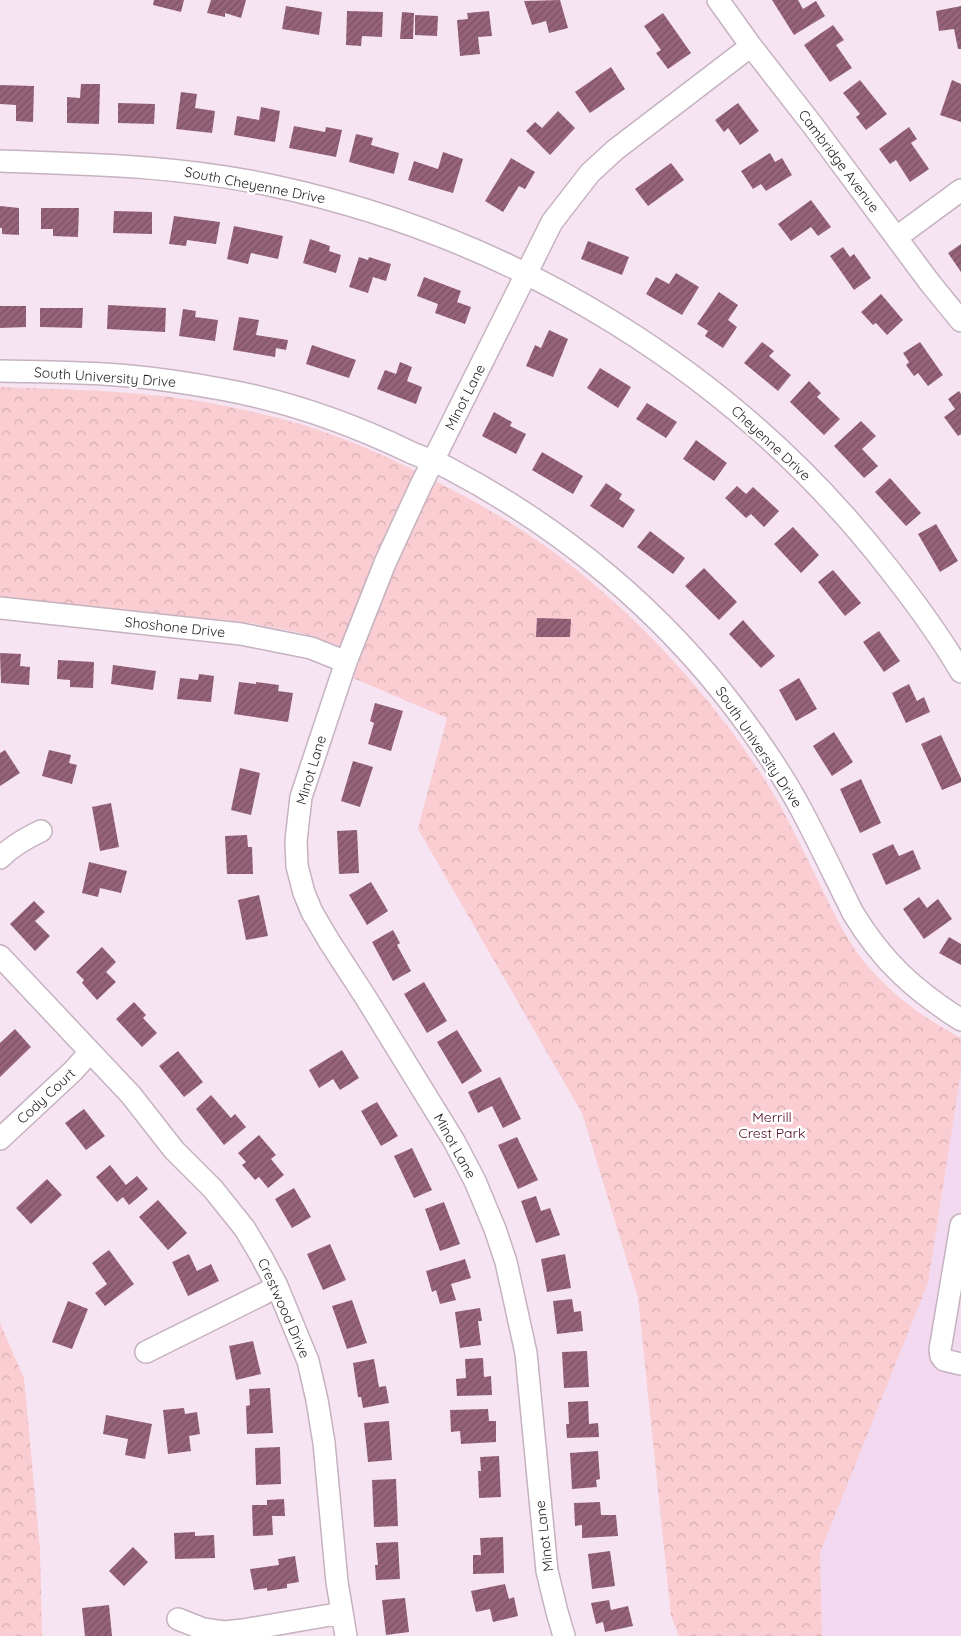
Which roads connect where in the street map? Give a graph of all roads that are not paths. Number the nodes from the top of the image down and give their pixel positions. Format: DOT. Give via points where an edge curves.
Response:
graph roads {
  1 [pos="718,0"];
  2 [pos="751,46"];
  3 [pos="0,161"];
  4 [pos="961,190"];
  5 [pos="897,237"];
  6 [pos="526,274"];
  7 [pos="961,321"];
  8 [pos="0,371"];
  9 [pos="433,462"];
  10 [pos="0,608"];
  11 [pos="346,662"];
  12 [pos="961,672"];
  13 [pos="42,831"];
  14 [pos="0,858"];
  15 [pos="0,956"];
  16 [pos="961,1020"];
  17 [pos="90,1052"];
  18 [pos="0,1138"];
  19 [pos="961,1225"];
  20 [pos="277,1286"];
  21 [pos="146,1352"];
  22 [pos="961,1364"];
  23 [pos="342,1613"];
  24 [pos="178,1619"];
  25 [pos="346,1636"];
  26 [pos="564,1636"];
  1 -- 2 [label="street, Cambridge Avenue"];
  2 -- 5 [label="street, Cambridge Avenue"];
  2 -- 6 [label="street, Minot Lane" via="629,138 590,173 552,222"];
  3 -- 6 [label="street, South Cheyenne Drive" via="140,167 272,185 327,198 414,226 475,249"];
  4 -- 5 [label="street"];
  5 -- 7 [label="street, Cambridge Avenue"];
  6 -- 9 [label="street, Minot Lane"];
  6 -- 12 [label="street, Cheyenne Drive" via="648,343 763,433 825,494 874,550 912,598"];
  8 -- 9 [label="street, South University Drive" via="127,376 229,391 342,422"];
  9 -- 11 [label="street, Minot Lane" via="385,563"];
  9 -- 16 [label="street, South University Drive" via="448,467 522,510 569,544 628,593 678,641 740,714 784,780 862,928 891,965 915,988"];
  10 -- 11 [label="street, Shoshone Drive" via="241,634 311,648"];
  11 -- 26 [label="street, Minot Lane" via="301,798 296,841 299,876 312,912 454,1141 495,1230 506,1262 526,1353 548,1571"];
  13 -- 14 [label="street"];
  15 -- 17 [label="street, Crestwood Drive"];
  17 -- 18 [label="street, Cody Court"];
  17 -- 20 [label="street, Crestwood Drive" via="174,1150 213,1189 245,1230"];
  19 -- 22 [label="street" via="940,1350 944,1360"];
  20 -- 21 [label="street"];
  20 -- 23 [label="street, Crestwood Drive" via="308,1361 317,1400"];
  23 -- 24 [label="street" via="224,1632 203,1629"];
  23 -- 25 [label="street, Crestwood Drive"];
}
